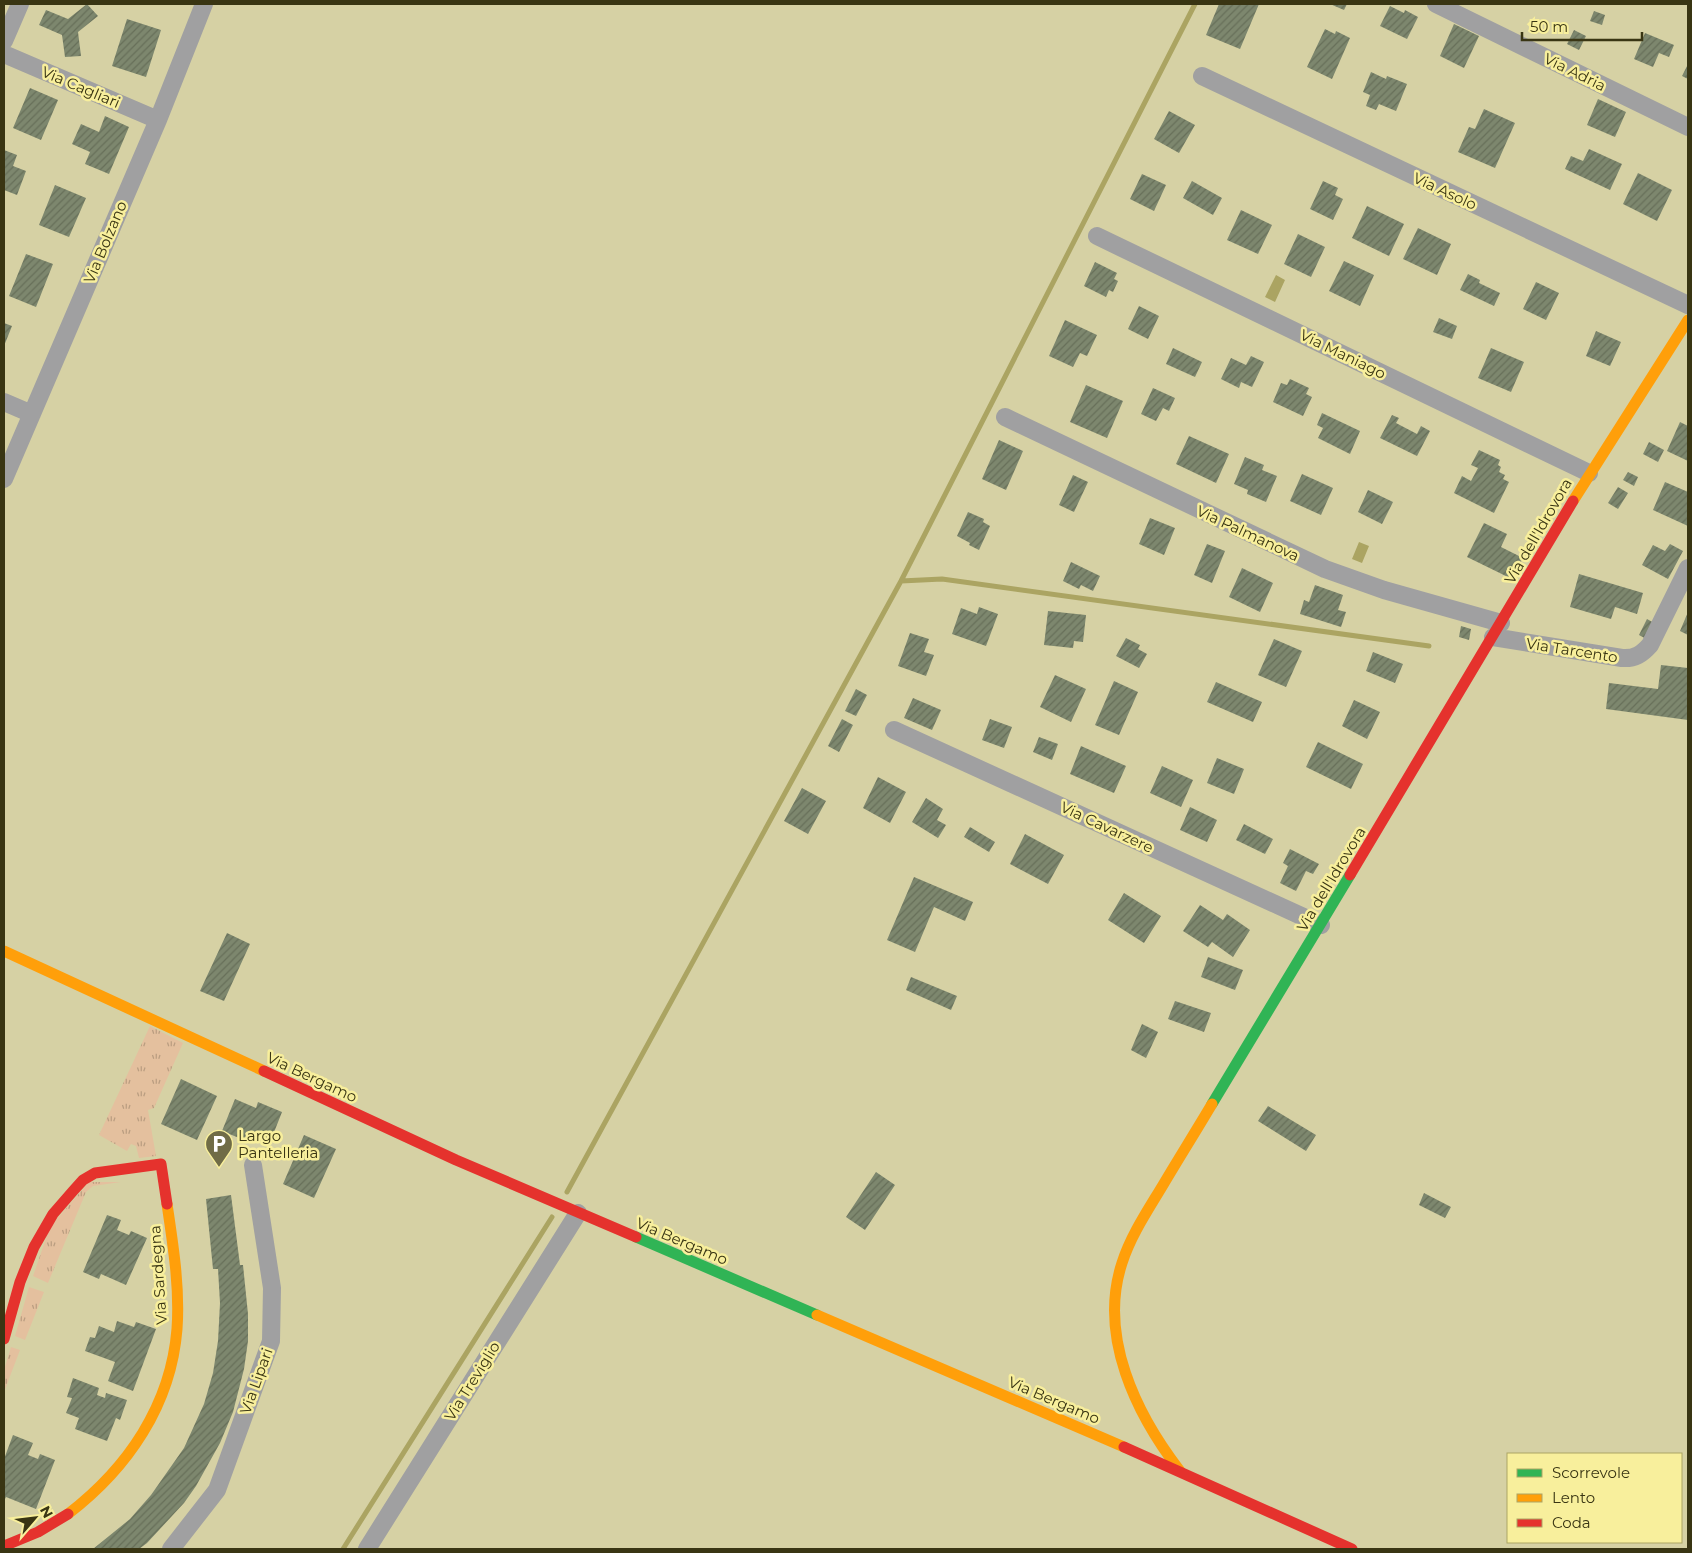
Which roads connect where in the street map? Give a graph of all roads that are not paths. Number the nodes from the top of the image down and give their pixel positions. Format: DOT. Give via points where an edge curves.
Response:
graph roads {
  1 [pos="20,4"];
  2 [pos="204,4"];
  3 [pos="1436,4"];
  4 [pos="4,41"];
  5 [pos="4,54"];
  6 [pos="1202,76"];
  7 [pos="158,120"];
  8 [pos="1688,127"];
  9 [pos="1097,236"];
  10 [pos="1688,305"];
  11 [pos="1688,320"];
  12 [pos="4,402"];
  13 [pos="32,414"];
  14 [pos="1005,417"];
  15 [pos="1589,473"];
  16 [pos="4,479"];
  17 [pos="1688,568"];
  18 [pos="1497,630"];
  19 [pos="894,730"];
  20 [pos="1321,924"];
  21 [pos="4,951"];
  22 [pos="253,1165"];
  23 [pos="578,1212"];
  24 [pos="4,1339"];
  25 [pos="1181,1472"];
  26 [pos="4,1546"];
  27 [pos="171,1549"];
  28 [pos="367,1549"];
  29 [pos="1352,1549"];
  1 -- 4 [label="street"];
  2 -- 7 [label="street, Via Bolzano"];
  3 -- 8 [label="street, Via Adria"];
  5 -- 7 [label="street, Via Cagliari"];
  6 -- 10 [label="street, Via Asolo"];
  7 -- 13 [label="street, Via Bolzano"];
  9 -- 15 [label="street, Via Maniago"];
  11 -- 15 [label="street, Via dell'Idrovora"];
  12 -- 13 [label="street"];
  13 -- 16 [label="street, Via Bolzano"];
  14 -- 18 [label="street, Via Palmanova" via="1325,569"];
  15 -- 18 [label="street, Via dell'Idrovora"];
  17 -- 18 [label="street, Via Tarcento" via="1652,641 1635,658 1622,658"];
  18 -- 20 [label="street, Via dell'Idrovora"];
  19 -- 20 [label="street, Via Cavarzere"];
  20 -- 25 [label="street, Via dell'Idrovora" via="1144,1216 1119,1272 1116,1325 1127,1372 1151,1430"];
  21 -- 23 [label="street, Via Bergamo" via="456,1160"];
  22 -- 27 [label="street, Via Lipari" via="272,1288 271,1341 217,1490"];
  23 -- 25 [label="street, Via Bergamo"];
  23 -- 28 [label="street, Via Treviglio"];
  24 -- 26 [label="street, Via Sardegna" via="31,1252 61,1204 95,1173 161,1164 177,1304 175,1348 161,1398 136,1446 100,1488 52,1525"];
  25 -- 29 [label="street, Via Bergamo"];
}
